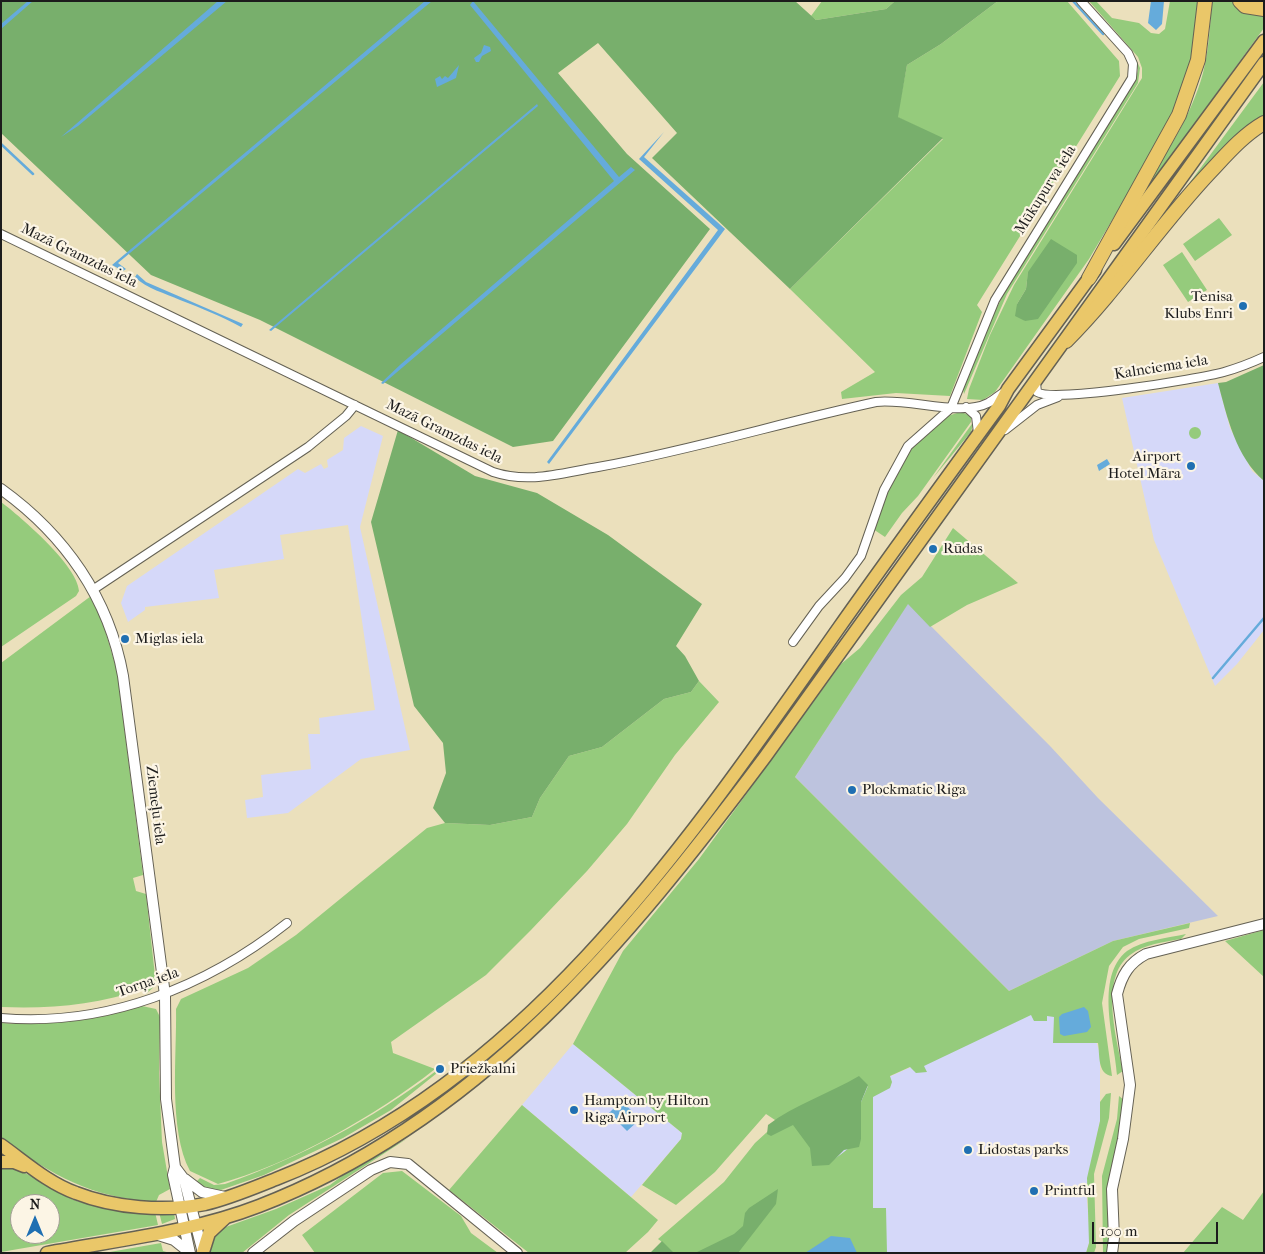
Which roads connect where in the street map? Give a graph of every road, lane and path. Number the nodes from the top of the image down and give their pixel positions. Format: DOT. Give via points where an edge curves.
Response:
graph roads {
  1 [pos="1081,1"];
  2 [pos="1205,1"];
  3 [pos="1240,1"];
  4 [pos="1264,9"];
  5 [pos="1264,41"];
  6 [pos="1264,63"];
  7 [pos="1264,124"];
  8 [pos="1,234"];
  9 [pos="1089,278"];
  10 [pos="1066,341"];
  11 [pos="1264,356"];
  12 [pos="1036,383"];
  13 [pos="1008,389"];
  14 [pos="1060,396"];
  15 [pos="355,405"];
  16 [pos="966,407"];
  17 [pos="951,408"];
  18 [pos="978,435"];
  19 [pos="998,435"];
  20 [pos="1,489"];
  21 [pos="94,589"];
  22 [pos="792,642"];
  23 [pos="287,923"];
  24 [pos="1264,924"];
  25 [pos="164,995"];
  26 [pos="1,1018"];
  27 [pos="1,1145"];
  28 [pos="1,1162"];
  29 [pos="176,1167"];
  30 [pos="40,1173"];
  31 [pos="184,1179"];
  32 [pos="228,1197"];
  33 [pos="185,1207"];
  34 [pos="227,1217"];
  35 [pos="189,1225"];
  36 [pos="154,1233"];
  37 [pos="203,1252"];
  38 [pos="47,1253"];
  39 [pos="189,1253"];
  40 [pos="253,1253"];
  41 [pos="517,1253"];
  42 [pos="1112,1253"];
  1 -- 17 [label="street, Mūkupurva iela" via="1128,53 1133,64 1132,78 995,300"];
  2 -- 9 [label="highway" via="1196,69 1179,115"];
  3 -- 4 [label="highway" via="1246,6"];
  5 -- 9 [label="main road"];
  6 -- 10 [label="main road"];
  7 -- 10 [label="highway" via="1235,145 1196,187"];
  8 -- 15 [label="street, Mazā Gramzdas iela"];
  9 -- 13 [label="main road"];
  10 -- 12 [label="main road"];
  11 -- 14 [label="street, Kalnciema iela" via="1223,372 1178,381"];
  12 -- 14 [label="street, Kalnciema iela" via="1040,394"];
  12 -- 19 [label="main road"];
  13 -- 16 [label="street, Mazā Gramzdas iela" via="988,404"];
  13 -- 18 [label="main road"];
  14 -- 19 [label="street, Kalnciema iela" via="1037,405"];
  15 -- 17 [label="street, Mazā Gramzdas iela" via="493,472 522,479 653,457 876,402 910,401"];
  15 -- 21 [label="street" via="308,446"];
  16 -- 17 [label="street, Mazā Gramzdas iela"];
  16 -- 18 [label="street" via="976,416"];
  17 -- 22 [label="street" via="908,446 884,490 861,556"];
  18 -- 32 [label="main road" via="727,785 639,896 565,978 485,1052 410,1108 317,1161"];
  19 -- 34 [label="main road" via="684,864 609,953 554,1011 475,1079 380,1146 316,1182"];
  20 -- 21 [label="street, Ziemeļu iela" via="26,506 52,533 76,560"];
  21 -- 25 [label="street, Ziemeļu iela" via="114,638 123,676"];
  23 -- 25 [label="street, Torņa iela" via="238,959"];
  24 -- 42 [label="street" via="1146,954 1134,960 1121,981 1117,994 1130,1084 1112,1188"];
  25 -- 26 [label="street, Torņa iela" via="67,1017"];
  25 -- 29 [label="street, Ziemeļu iela" via="166,1099"];
  27 -- 30 [label="main road"];
  28 -- 30 [label="main road" via="14,1162"];
  29 -- 31 [label="street, Ziemeļu iela"];
  29 -- 33 [label="street, Ziemeļu iela" via="173,1175"];
  30 -- 33 [label="main road" via="53,1183 93,1198 130,1205"];
  31 -- 32 [label="street" via="202,1192"];
  31 -- 33 [label="street, Ziemeļu iela"];
  32 -- 33 [label="main road"];
  33 -- 35 [label="street"];
  34 -- 35 [label="main road"];
  34 -- 37 [label="main road" via="209,1233"];
  35 -- 36 [label="main road"];
  35 -- 37 [label="street"];
  35 -- 39 [label="street"];
  36 -- 38 [label="main road"];
  36 -- 39 [label="street" via="174,1240"];
  40 -- 41 [label="street" via="294,1221 383,1163 390,1162 408,1164"];
}
